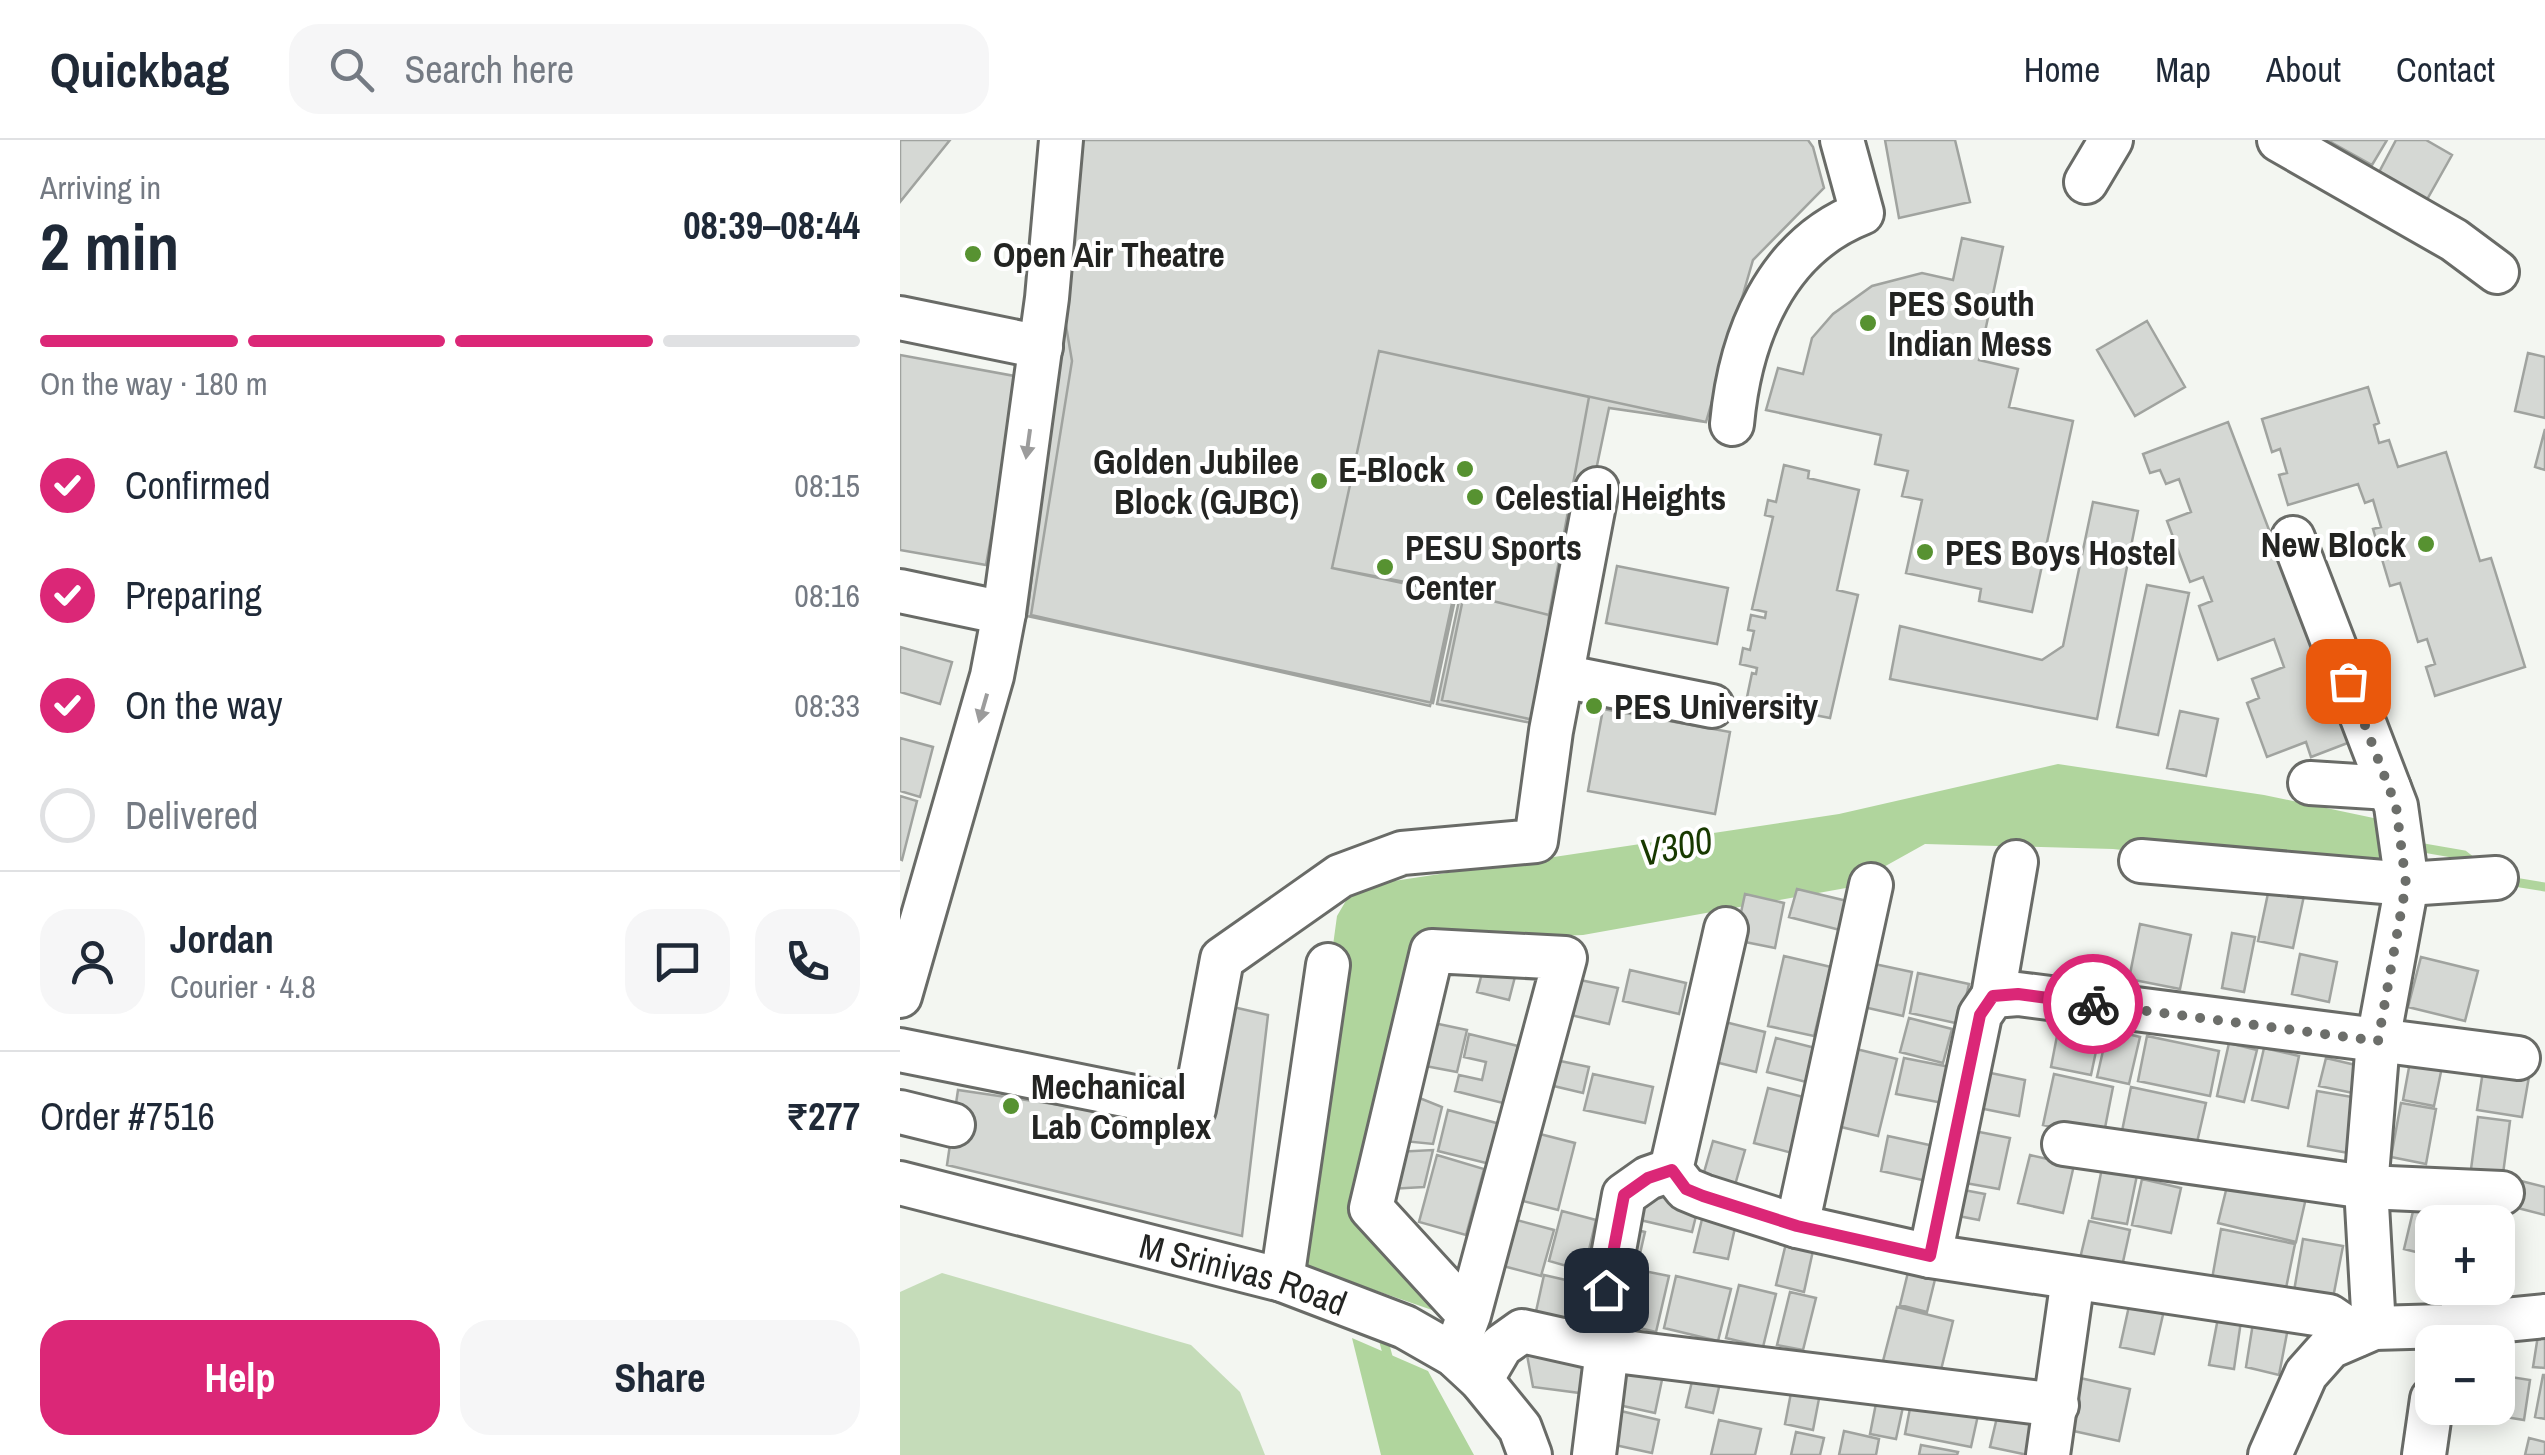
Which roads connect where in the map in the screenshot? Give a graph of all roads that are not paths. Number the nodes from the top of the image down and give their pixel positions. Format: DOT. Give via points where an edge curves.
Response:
graph roads {
  1 [pos="1061,140"];
  2 [pos="1842,140"];
  3 [pos="2112,140"];
  4 [pos="2279,140"];
  5 [pos="2086,182"];
  6 [pos="2498,272"];
  7 [pos="900,318"];
  8 [pos="1041,348"];
  9 [pos="1732,424"];
  10 [pos="1598,489"];
  11 [pos="2294,538"];
  12 [pos="900,591"];
  13 [pos="1004,613"];
  14 [pos="1562,676"];
  15 [pos="1712,706"];
  16 [pos="2310,783"];
  17 [pos="2392,797"];
  18 [pos="2141,861"];
  19 [pos="2016,862"];
  20 [pos="2496,878"];
  21 [pos="2406,884"];
  22 [pos="1871,885"];
  23 [pos="1726,928"];
  24 [pos="1328,965"];
  25 [pos="900,996"];
  26 [pos="1993,996"];
  27 [pos="2378,1041"];
  28 [pos="900,1050"];
  29 [pos="2518,1058"];
  30 [pos="900,1112"];
  31 [pos="953,1125"];
  32 [pos="2064,1144"];
  33 [pos="1672,1170"];
  34 [pos="900,1184"];
  35 [pos="2366,1187"];
  36 [pos="2502,1192"];
  37 [pos="1797,1226"];
  38 [pos="1930,1256"];
  39 [pos="2074,1278"];
  40 [pos="1282,1280"];
  41 [pos="1469,1315"];
  42 [pos="2545,1316"];
  43 [pos="2494,1325"];
  44 [pos="2366,1332"];
  45 [pos="2415,1333"];
  46 [pos="1607,1350"];
  47 [pos="1467,1367"];
  48 [pos="2057,1405"];
  49 [pos="2428,1425"];
  50 [pos="1530,1455"];
  51 [pos="1594,1455"];
  52 [pos="2048,1455"];
  53 [pos="2270,1455"];
  54 [pos="2424,1455"];
  1 -- 8 [label="street"];
  2 -- 9 [label="street" via="1862,213 1818,235 1782,272 1755,322"];
  3 -- 5 [label="street"];
  4 -- 6 [label="street"];
  7 -- 8 [label="street"];
  8 -- 13 [label="street, one-way"];
  10 -- 14 [label="street"];
  11 -- 17 [label="street"];
  12 -- 13 [label="street"];
  13 -- 25 [label="street, one-way"];
  14 -- 15 [label="street"];
  14 -- 28 [label="street" via="1536,841 1402,853 1340,876 1222,959 1194,1109"];
  16 -- 17 [label="street"];
  17 -- 21 [label="street"];
  18 -- 21 [label="street"];
  19 -- 26 [label="street"];
  20 -- 21 [label="street"];
  21 -- 27 [label="street"];
  22 -- 37 [label="street"];
  23 -- 33 [label="street"];
  24 -- 40 [label="street"];
  26 -- 27 [label="street"];
  26 -- 38 [label="street" via="1980,1015"];
  27 -- 29 [label="street"];
  27 -- 35 [label="street"];
  30 -- 31 [label="street"];
  32 -- 35 [label="street"];
  33 -- 37 [label="street" via="1686,1189"];
  33 -- 46 [label="street" via="1624,1195 1601,1322"];
  34 -- 40 [label="street, M Srinivas Road"];
  35 -- 36 [label="street"];
  35 -- 44 [label="street"];
  37 -- 38 [label="street"];
  38 -- 39 [label="street"];
  39 -- 44 [label="street" via="2330,1316"];
  39 -- 48 [label="street"];
  40 -- 47 [label="street, M Srinivas Road" via="1404,1327"];
  41 -- 41 [label="street" via="1371,1208 1432,951 1565,958"];
  41 -- 47 [label="street"];
  42 -- 43 [label="street"];
  44 -- 45 [label="street"];
  44 -- 53 [label="street" via="2330,1347 2306,1374"];
  46 -- 47 [label="street" via="1522,1331"];
  46 -- 48 [label="street"];
  46 -- 51 [label="street"];
  47 -- 50 [label="street, M Srinivas Road" via="1520,1428"];
  48 -- 52 [label="street"];
  49 -- 54 [label="street"];
}
